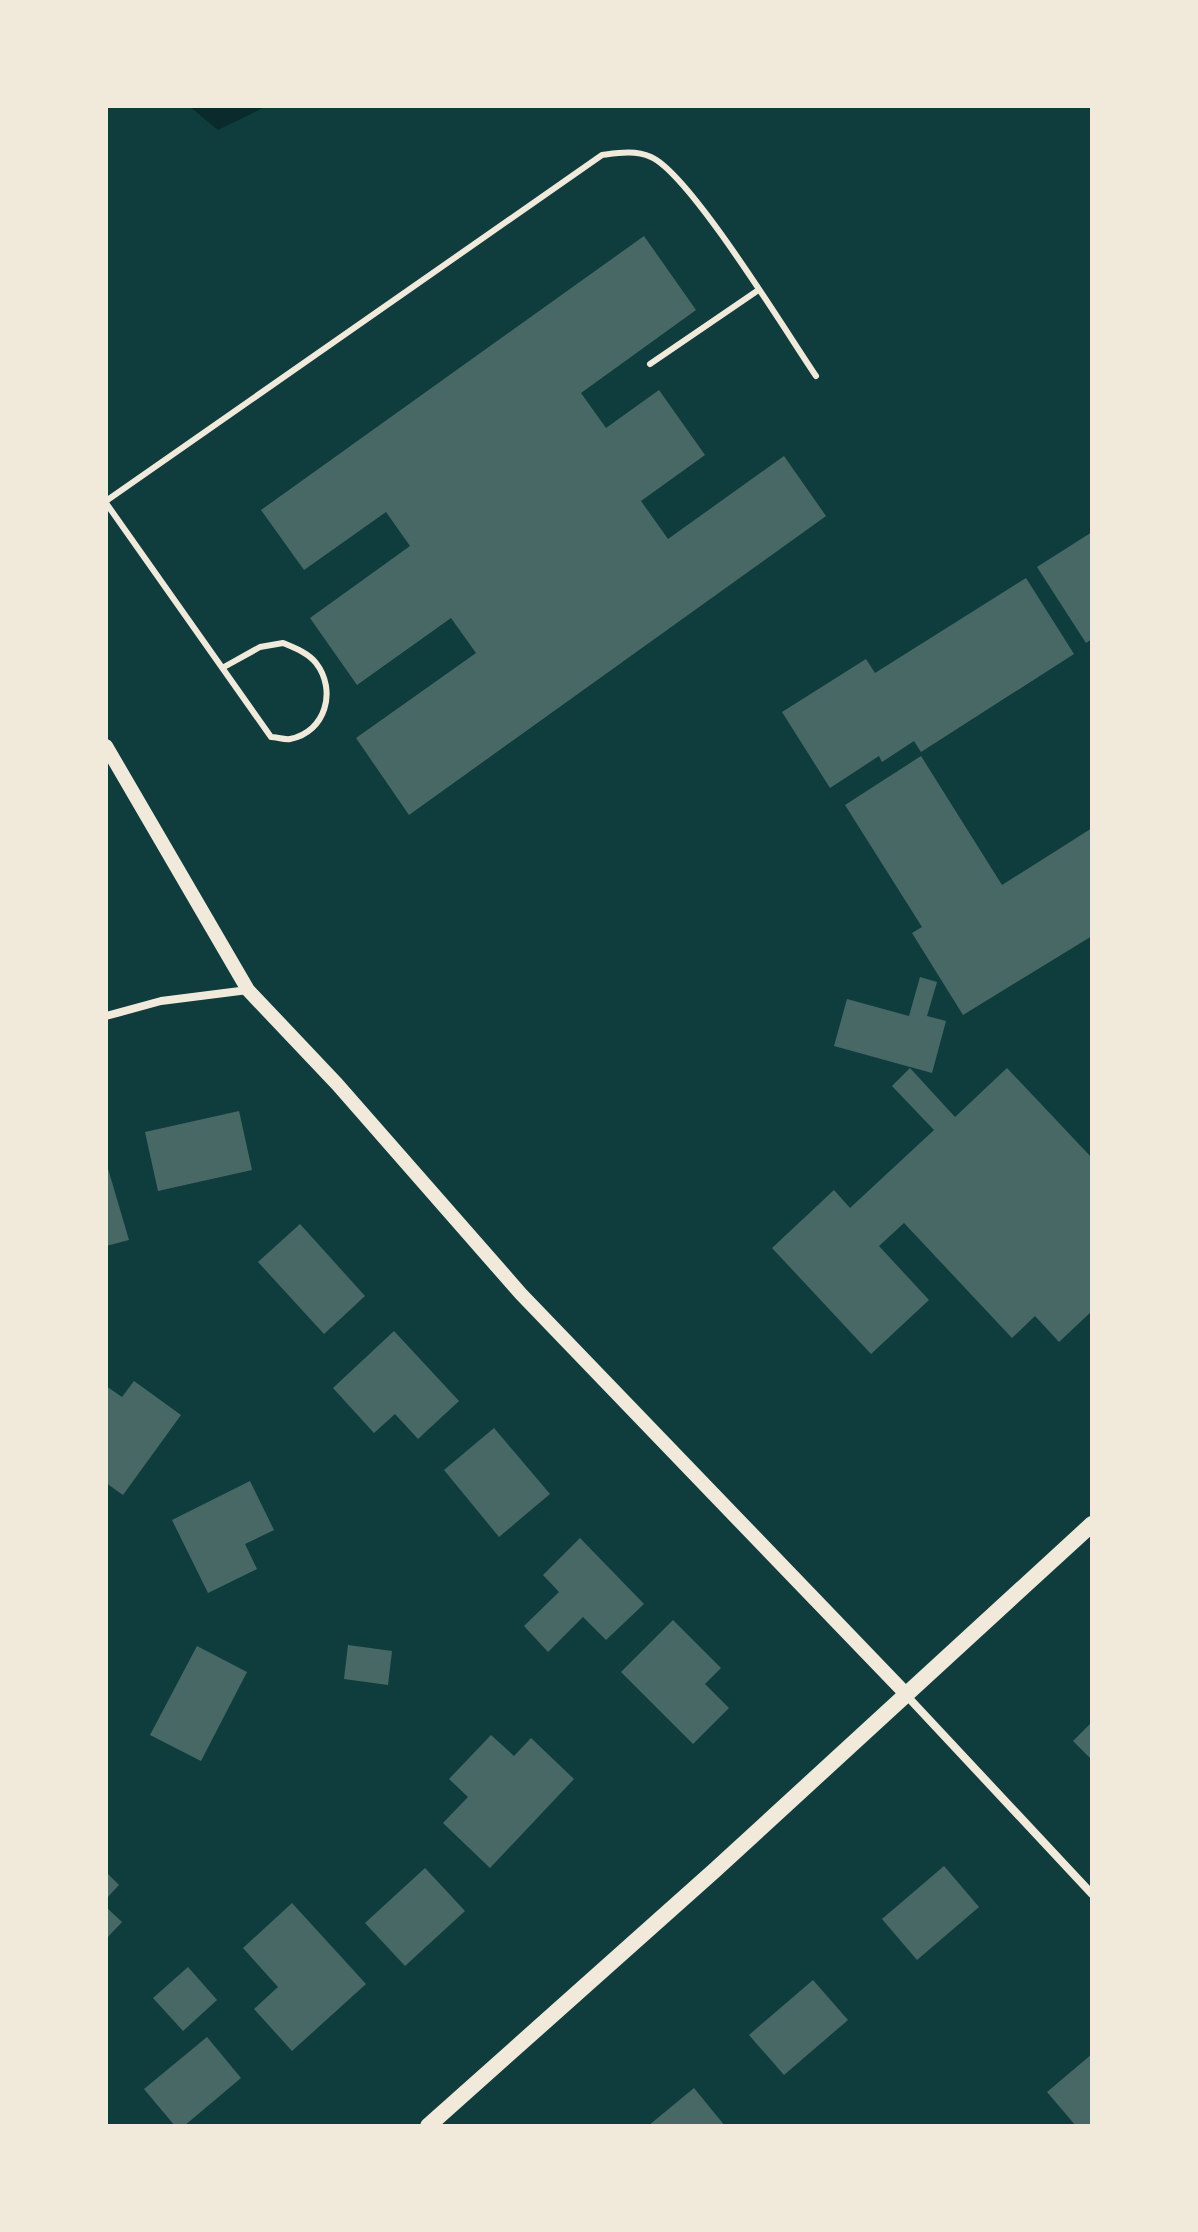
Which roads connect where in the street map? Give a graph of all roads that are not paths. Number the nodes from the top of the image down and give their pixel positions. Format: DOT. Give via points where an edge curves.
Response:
graph roads {
  1 [pos="757,291"];
  2 [pos="650,364"];
  3 [pos="816,376"];
  4 [pos="106,502"];
  5 [pos="224,667"];
  6 [pos="106,746"];
  7 [pos="248,990"];
  8 [pos="106,1016"];
  9 [pos="1092,1524"];
  10 [pos="906,1694"];
  11 [pos="1092,1894"];
  12 [pos="428,2126"];
  1 -- 2 [label="lane"];
  1 -- 3 [label="lane"];
  1 -- 4 [label="lane" via="688,188 651,157 602,155"];
  4 -- 5 [label="lane"];
  5 -- 5 [label="lane" via="271,737 290,739 325,711 328,688 316,663 283,643 260,647"];
  6 -- 7 [label="street"];
  7 -- 8 [label="street" via="161,1001"];
  7 -- 10 [label="street" via="521,1294"];
  9 -- 10 [label="main road"];
  10 -- 11 [label="street"];
  10 -- 12 [label="main road"];
}
